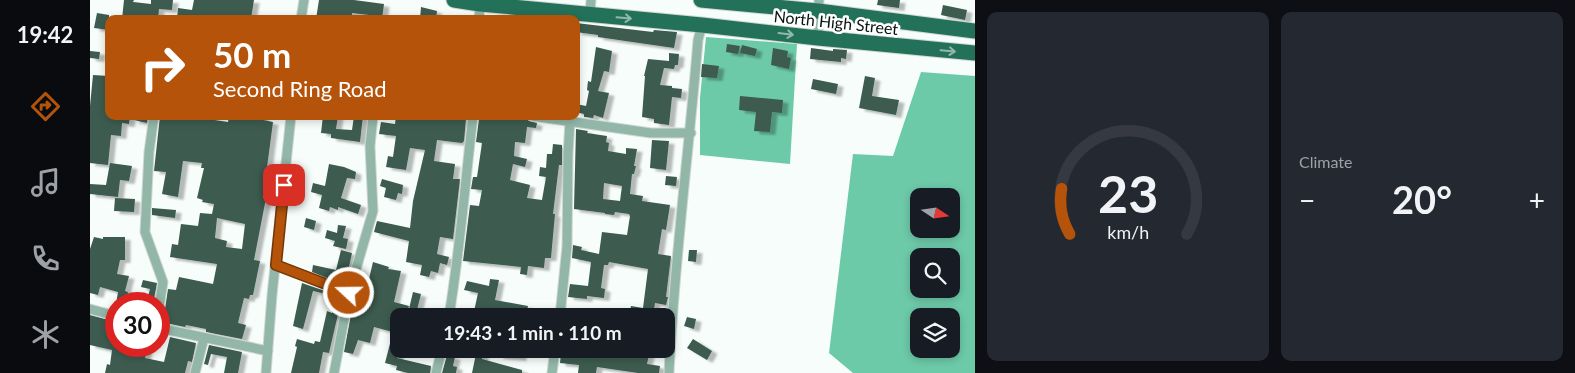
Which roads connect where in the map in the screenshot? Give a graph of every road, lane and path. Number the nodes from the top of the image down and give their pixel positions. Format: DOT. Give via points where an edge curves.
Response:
graph roads {
  1 [pos="304,0"];
  2 [pos="454,0"];
  3 [pos="701,0"];
  4 [pos="818,6"];
  5 [pos="590,7"];
  6 [pos="479,11"];
  7 [pos="302,15"];
  8 [pos="702,25"];
  9 [pos="975,31"];
  10 [pos="818,38"];
  11 [pos="975,53"];
  12 [pos="153,120"];
  13 [pos="291,120"];
  14 [pos="373,120"];
  15 [pos="473,120"];
  16 [pos="562,120"];
  17 [pos="570,121"];
  18 [pos="691,133"];
  19 [pos="276,265"];
  20 [pos="161,292"];
  21 [pos="349,293"];
  22 [pos="450,308"];
  23 [pos="561,308"];
  24 [pos="90,309"];
  25 [pos="105,313"];
  26 [pos="170,330"];
  27 [pos="204,338"];
  28 [pos="268,351"];
  29 [pos="440,358"];
  30 [pos="554,358"];
  31 [pos="195,373"];
  32 [pos="266,373"];
  33 [pos="334,373"];
  34 [pos="436,373"];
  35 [pos="552,373"];
  36 [pos="669,373"];
  1 -- 7 [label="street"];
  2 -- 6 [label="highway, North High Street"];
  3 -- 4 [label="highway, North High Street"];
  4 -- 9 [label="highway, North High Street"];
  4 -- 10 [label="street"];
  5 -- 6 [label="highway, North High Street"];
  5 -- 8 [label="highway, North High Street, one-way"];
  8 -- 10 [label="highway, North High Street, one-way"];
  8 -- 18 [label="street"];
  10 -- 11 [label="highway, North High Street, one-way"];
  12 -- 20 [label="street" via="146,232 163,282"];
  13 -- 19 [label="street"];
  14 -- 21 [label="street" via="372,211"];
  15 -- 22 [label="street"];
  16 -- 17 [label="street"];
  17 -- 18 [label="street" via="651,132"];
  17 -- 23 [label="street" via="567,246"];
  18 -- 36 [label="street" via="672,312"];
  19 -- 21 [label="street"];
  19 -- 28 [label="street"];
  21 -- 33 [label="street"];
  24 -- 25 [label="street"];
  26 -- 27 [label="street"];
  27 -- 28 [label="street"];
  27 -- 31 [label="street"];
  28 -- 32 [label="street"];
  29 -- 34 [label="street"];
  30 -- 35 [label="street"];
}
